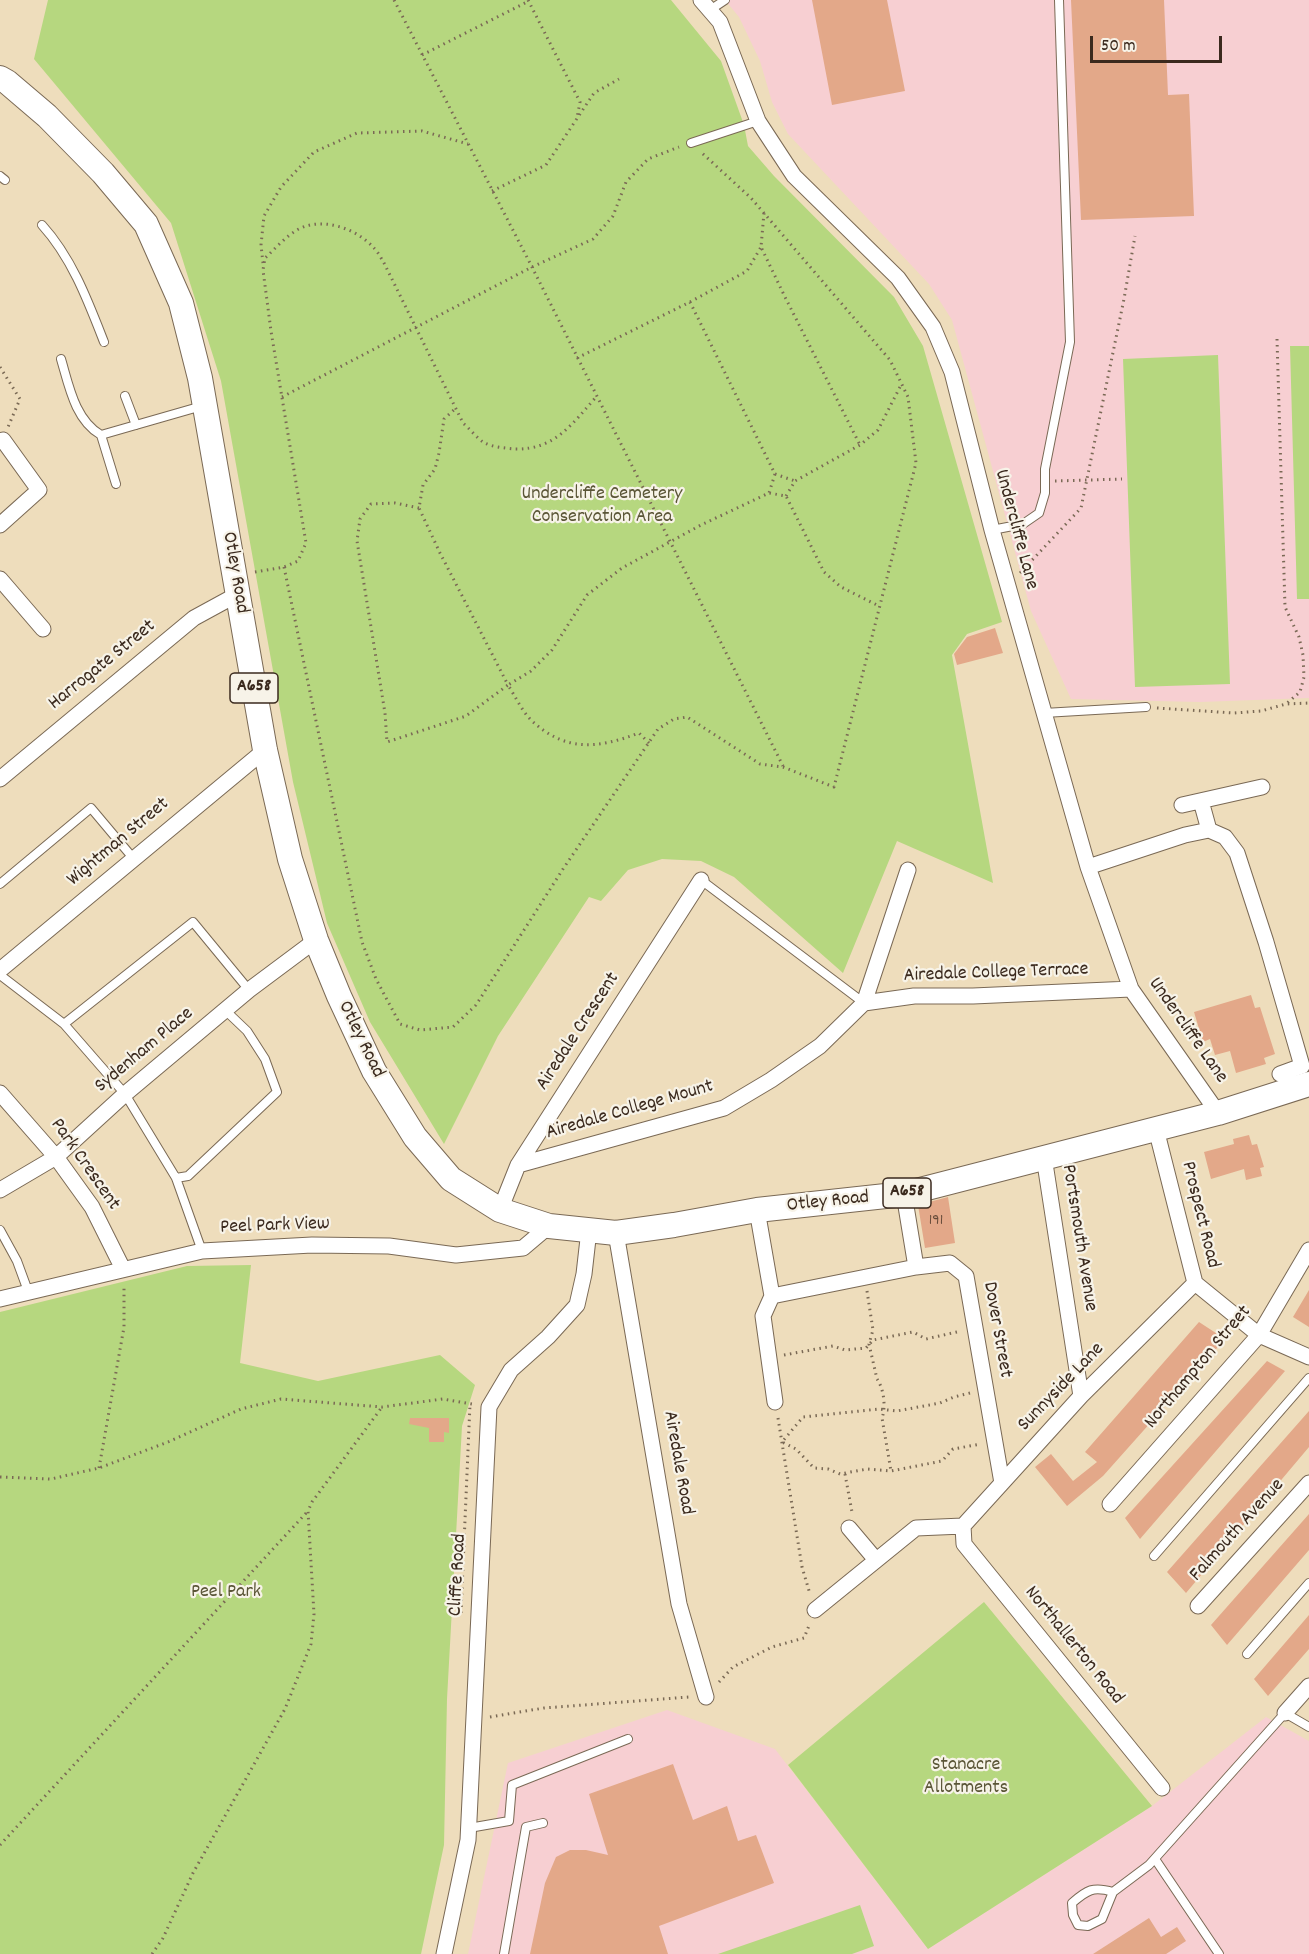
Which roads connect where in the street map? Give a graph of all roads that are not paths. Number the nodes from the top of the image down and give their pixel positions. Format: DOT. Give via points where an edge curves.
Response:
graph roads {
  1 [pos="724,0"];
  2 [pos="1059,0"];
  3 [pos="706,5"];
  4 [pos="0,78"];
  5 [pos="758,121"];
  6 [pos="691,143"];
  7 [pos="42,225"];
  8 [pos="104,342"];
  9 [pos="61,359"];
  10 [pos="125,396"];
  11 [pos="203,406"];
  12 [pos="136,425"];
  13 [pos="101,435"];
  14 [pos="3,440"];
  15 [pos="116,484"];
  16 [pos="0,525"];
  17 [pos="992,530"];
  18 [pos="0,579"];
  19 [pos="236,585"];
  20 [pos="43,629"];
  21 [pos="1146,707"];
  22 [pos="1044,713"];
  23 [pos="265,750"];
  24 [pos="0,779"];
  25 [pos="1262,787"];
  26 [pos="1201,801"];
  27 [pos="1182,805"];
  28 [pos="1209,830"];
  29 [pos="133,858"];
  30 [pos="1088,867"];
  31 [pos="908,870"];
  32 [pos="700,880"];
  33 [pos="0,884"];
  34 [pos="316,940"];
  35 [pos="0,970"];
  36 [pos="0,975"];
  37 [pos="1131,989"];
  38 [pos="249,990"];
  39 [pos="864,1003"];
  40 [pos="225,1011"];
  41 [pos="64,1024"];
  42 [pos="1280,1074"];
  43 [pos="1309,1084"];
  44 [pos="0,1093"];
  45 [pos="125,1094"];
  46 [pos="1218,1113"];
  47 [pos="1156,1129"];
  48 [pos="56,1157"];
  49 [pos="1044,1157"];
  50 [pos="518,1165"];
  51 [pos="176,1179"];
  52 [pos="0,1190"];
  53 [pos="904,1194"];
  54 [pos="500,1210"];
  55 [pos="757,1210"];
  56 [pos="549,1226"];
  57 [pos="0,1230"];
  58 [pos="589,1230"];
  59 [pos="616,1233"];
  60 [pos="1309,1250"];
  61 [pos="202,1251"];
  62 [pos="916,1267"];
  63 [pos="123,1269"];
  64 [pos="1195,1283"];
  65 [pos="28,1291"];
  66 [pos="772,1296"];
  67 [pos="0,1299"];
  68 [pos="1259,1335"];
  69 [pos="1309,1357"];
  70 [pos="1309,1378"];
  71 [pos="1082,1396"];
  72 [pos="776,1402"];
  73 [pos="1002,1483"];
  74 [pos="1309,1484"];
  75 [pos="1110,1504"];
  76 [pos="963,1526"];
  77 [pos="849,1528"];
  78 [pos="1154,1556"];
  79 [pos="876,1560"];
  80 [pos="1309,1582"];
  81 [pos="1198,1606"];
  82 [pos="814,1610"];
  83 [pos="1247,1654"];
  84 [pos="1309,1686"];
  85 [pos="706,1697"];
  86 [pos="1285,1713"];
  87 [pos="1309,1727"];
  88 [pos="628,1739"];
  89 [pos="1162,1788"];
  90 [pos="543,1823"];
  91 [pos="469,1828"];
  92 [pos="1155,1859"];
  93 [pos="1113,1892"];
  94 [pos="444,1954"];
  95 [pos="504,1954"];
  96 [pos="1219,1954"];
  1 -- 3 [label="lane"];
  2 -- 17 [label="lane" via="1070,342 1039,513 1023,524"];
  3 -- 5 [label="street, Undercliffe Lane" via="720,22"];
  4 -- 11 [label="main road, Otley Road / A658" via="47,116 146,224 181,303"];
  5 -- 6 [label="lane"];
  5 -- 17 [label="street, Undercliffe Lane" via="794,176 898,278 933,327 952,372"];
  7 -- 8 [label="lane" via="68,262"];
  9 -- 13 [label="lane" via="84,420"];
  10 -- 12 [label="lane"];
  11 -- 12 [label="lane"];
  11 -- 19 [label="main road, Otley Road / A658"];
  12 -- 13 [label="lane"];
  13 -- 15 [label="lane"];
  14 -- 16 [label="street" via="39,490"];
  17 -- 22 [label="street, Undercliffe Lane"];
  18 -- 20 [label="street"];
  19 -- 23 [label="main road, Otley Road / A658"];
  19 -- 24 [label="street, Harrogate Street"];
  21 -- 22 [label="lane"];
  22 -- 30 [label="street, Undercliffe Lane"];
  23 -- 29 [label="street, Wightman Street"];
  23 -- 34 [label="main road, Otley Road / A658" via="290,859"];
  25 -- 26 [label="street"];
  26 -- 27 [label="street"];
  26 -- 28 [label="street"];
  28 -- 30 [label="street"];
  28 -- 42 [label="street" via="1225,837 1238,853 1283,998 1302,1066"];
  29 -- 33 [label="lane" via="91,808"];
  29 -- 35 [label="street, Wightman Street"];
  30 -- 37 [label="street, Undercliffe Lane"];
  31 -- 39 [label="street"];
  32 -- 39 [label="lane"];
  32 -- 50 [label="street, Airedale Crescent"];
  34 -- 38 [label="street, Sydenham Place"];
  34 -- 54 [label="main road, Otley Road / A658" via="374,1071 415,1137 451,1179"];
  36 -- 41 [label="lane"];
  37 -- 39 [label="street, Airedale College Terrace" via="914,996"];
  37 -- 46 [label="street, Undercliffe Lane"];
  38 -- 40 [label="street, Sydenham Place"];
  38 -- 41 [label="lane" via="194,922"];
  39 -- 50 [label="street, Airedale College Mount" via="820,1046 724,1108"];
  40 -- 45 [label="street, Sydenham Place"];
  40 -- 51 [label="lane" via="247,1031 265,1059 277,1092 188,1176"];
  41 -- 45 [label="lane"];
  43 -- 46 [label="main road, Otley Road / A658"];
  44 -- 48 [label="street, Park Crescent"];
  45 -- 48 [label="street, Sydenham Place"];
  45 -- 51 [label="lane"];
  46 -- 47 [label="main road, Otley Road / A658"];
  47 -- 49 [label="main road, Otley Road / A658"];
  47 -- 64 [label="street, Prospect Road"];
  48 -- 52 [label="street, Sydenham Place"];
  48 -- 63 [label="street, Park Crescent" via="93,1207"];
  49 -- 53 [label="main road, Otley Road / A658"];
  49 -- 71 [label="street, Portsmouth Avenue"];
  50 -- 54 [label="street, Airedale Crescent"];
  51 -- 61 [label="lane"];
  53 -- 55 [label="main road, Otley Road / A658"];
  53 -- 62 [label="street"];
  54 -- 56 [label="main road, Otley Road / A658"];
  55 -- 59 [label="main road, Otley Road / A658"];
  55 -- 66 [label="street"];
  56 -- 58 [label="main road, Otley Road / A658"];
  56 -- 61 [label="street, Peel Park View" via="523,1248 456,1255 389,1245"];
  57 -- 65 [label="lane"];
  58 -- 59 [label="main road, Otley Road / A658"];
  58 -- 91 [label="street, Cliffe Road" via="577,1305 548,1338 511,1370 489,1407"];
  59 -- 85 [label="street, Airedale Road" via="679,1604"];
  60 -- 68 [label="street, Northampton Street"];
  61 -- 63 [label="street, Peel Park View"];
  62 -- 66 [label="street, Dover Street"];
  62 -- 73 [label="street, Dover Street" via="950,1263 966,1276"];
  63 -- 65 [label="street, Peel Park View"];
  64 -- 68 [label="street, Prospect Road"];
  64 -- 71 [label="street, Sunnyside Lane"];
  65 -- 67 [label="street, Peel Park View"];
  66 -- 72 [label="street" via="763,1316"];
  68 -- 69 [label="street, Prospect Road"];
  68 -- 75 [label="street, Northampton Street"];
  70 -- 78 [label="lane"];
  71 -- 73 [label="street, Sunnyside Lane"];
  73 -- 76 [label="street, Sunnyside Lane"];
  74 -- 81 [label="street, Falmouth Avenue"];
  76 -- 79 [label="street" via="916,1528"];
  76 -- 89 [label="street, Northallerton Road" via="964,1544"];
  77 -- 79 [label="street"];
  79 -- 82 [label="street"];
  80 -- 83 [label="lane"];
  84 -- 86 [label="street"];
  86 -- 87 [label="lane"];
  86 -- 92 [label="lane"];
  88 -- 91 [label="lane" via="512,1785 509,1821"];
  90 -- 95 [label="lane" via="526,1827"];
  91 -- 94 [label="street, Cliffe Road"];
  92 -- 93 [label="lane"];
  92 -- 96 [label="lane"];
  93 -- 93 [label="lane" via="1092,1889 1072,1903 1078,1925 1088,1926 1102,1919"];
}
